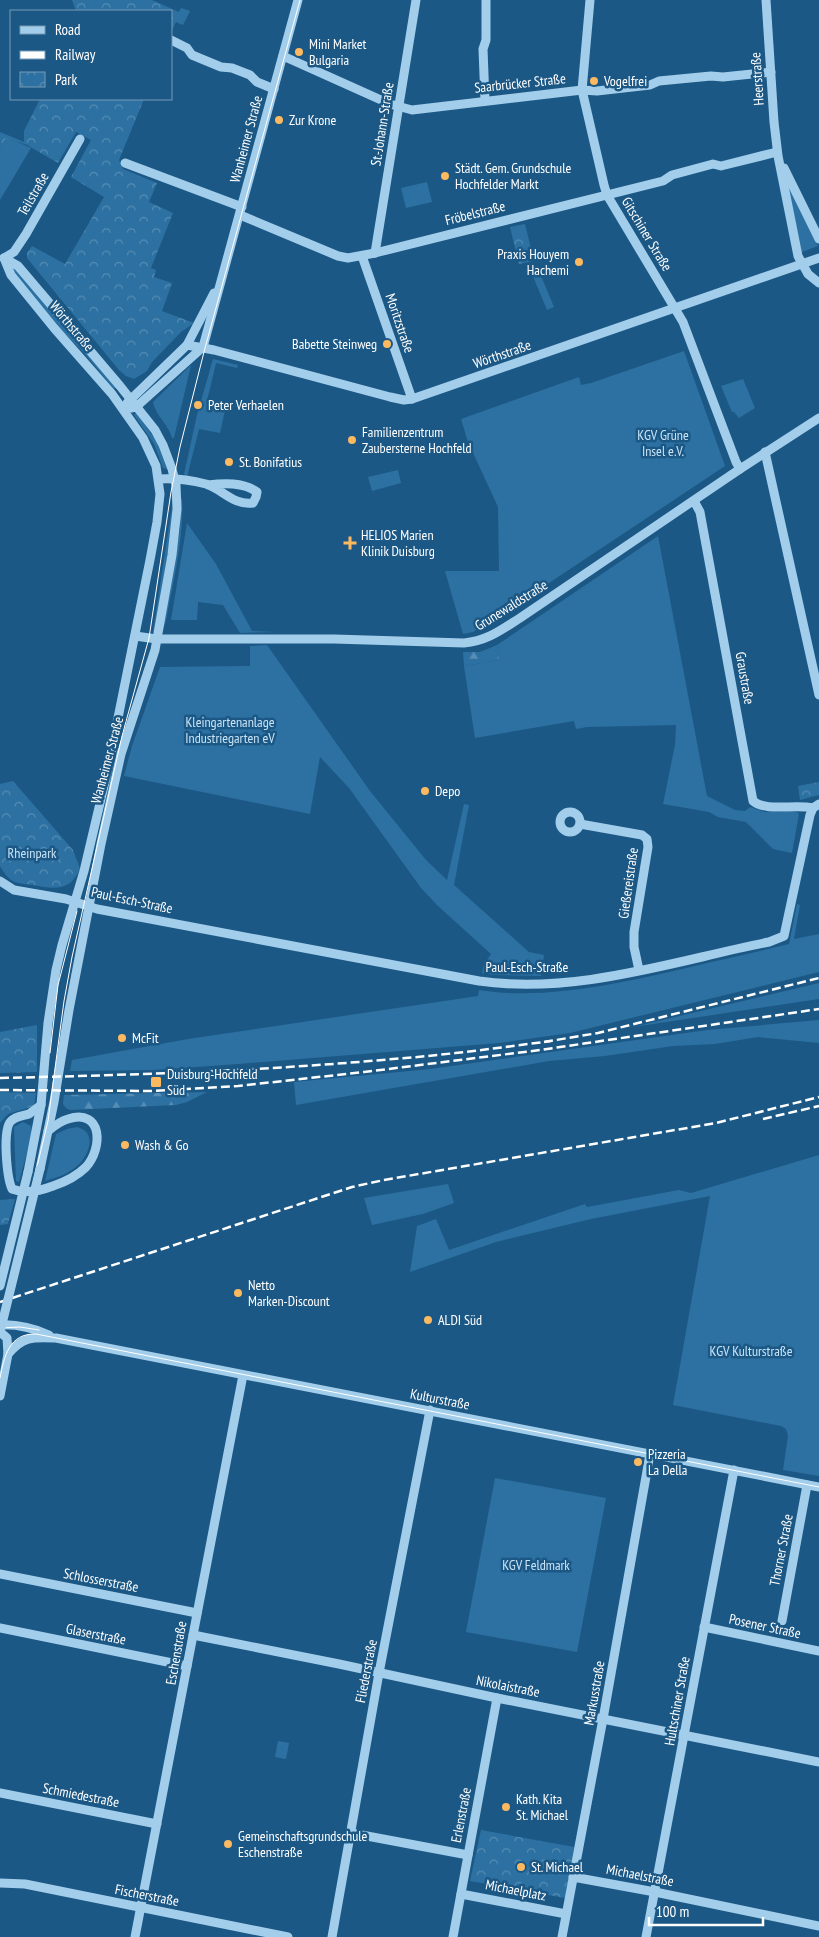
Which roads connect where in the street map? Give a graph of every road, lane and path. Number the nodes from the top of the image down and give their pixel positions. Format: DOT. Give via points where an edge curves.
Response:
graph roads {
  1 [pos="298,0"];
  2 [pos="416,0"];
  3 [pos="486,0"];
  4 [pos="590,0"];
  5 [pos="766,0"];
  6 [pos="172,40"];
  7 [pos="282,56"];
  8 [pos="771,72"];
  9 [pos="274,89"];
  10 [pos="582,90"];
  11 [pos="485,101"];
  12 [pos="399,107"];
  13 [pos="80,140"];
  14 [pos="777,154"];
  15 [pos="125,163"];
  16 [pos="607,195"];
  17 [pos="241,211"];
  18 [pos="819,240"];
  19 [pos="375,253"];
  20 [pos="2,256"];
  21 [pos="362,256"];
  22 [pos="819,258"];
  23 [pos="802,265"];
  24 [pos="819,283"];
  25 [pos="220,284"];
  26 [pos="209,302"];
  27 [pos="676,308"];
  28 [pos="188,345"];
  29 [pos="203,347"];
  30 [pos="130,398"];
  31 [pos="412,399"];
  32 [pos="136,407"];
  33 [pos="123,409"];
  34 [pos="819,418"];
  35 [pos="765,452"];
  36 [pos="740,468"];
  37 [pos="174,478"];
  38 [pos="159,479"];
  39 [pos="208,485"];
  40 [pos="694,501"];
  41 [pos="135,636"];
  42 [pos="157,639"];
  43 [pos="819,695"];
  44 [pos="816,806"];
  45 [pos="580,824"];
  46 [pos="0,881"];
  47 [pos="74,901"];
  48 [pos="89,906"];
  49 [pos="639,970"];
  50 [pos="54,1102"];
  51 [pos="41,1105"];
  52 [pos="22,1116"];
  53 [pos="69,1118"];
  54 [pos="38,1128"];
  55 [pos="48,1131"];
  56 [pos="0,1286"];
  57 [pos="0,1325"];
  58 [pos="0,1332"];
  59 [pos="56,1338"];
  60 [pos="8,1354"];
  61 [pos="243,1375"];
  62 [pos="0,1396"];
  63 [pos="430,1410"];
  64 [pos="650,1454"];
  65 [pos="734,1470"];
  66 [pos="807,1485"];
  67 [pos="819,1487"];
  68 [pos="0,1574"];
  69 [pos="197,1613"];
  70 [pos="782,1621"];
  71 [pos="704,1627"];
  72 [pos="0,1628"];
  73 [pos="193,1635"];
  74 [pos="819,1652"];
  75 [pos="187,1666"];
  76 [pos="379,1673"];
  77 [pos="497,1698"];
  78 [pos="603,1718"];
  79 [pos="685,1735"];
  80 [pos="819,1762"];
  81 [pos="0,1792"];
  82 [pos="157,1824"];
  83 [pos="351,1833"];
  84 [pos="468,1855"];
  85 [pos="573,1877"];
  86 [pos="0,1883"];
  87 [pos="655,1892"];
  88 [pos="461,1894"];
  89 [pos="141,1908"];
  90 [pos="566,1914"];
  91 [pos="819,1926"];
  92 [pos="135,1937"];
  93 [pos="288,1937"];
  94 [pos="332,1937"];
  95 [pos="453,1937"];
  96 [pos="562,1937"];
  97 [pos="646,1937"];
  1 -- 7 [label="street, Wanheimer Straße"];
  2 -- 12 [label="street, St.-Johann-Straße"];
  3 -- 11 [label="street"];
  4 -- 10 [label="street, Gitschiner Straße"];
  5 -- 8 [label="street, Heerstraße"];
  6 -- 9 [label="street" via="187,48 192,55 250,75 257,82"];
  7 -- 9 [label="street, Wanheimer Straße"];
  7 -- 12 [label="street, Saarbrücker Straße"];
  8 -- 10 [label="street, Saarbrücker Straße"];
  8 -- 14 [label="street, Heerstraße"];
  9 -- 17 [label="street, Wanheimer Straße"];
  10 -- 11 [label="street, Saarbrücker Straße"];
  10 -- 16 [label="street, Gitschiner Straße"];
  11 -- 12 [label="street, Saarbrücker Straße" via="412,110"];
  12 -- 19 [label="street, St.-Johann-Straße"];
  13 -- 20 [label="street, Teilstraße" via="14,252"];
  14 -- 16 [label="street, Fröbelstraße" via="721,166 713,164"];
  14 -- 18 [label="street, Heerstraße"];
  14 -- 23 [label="street, Heerstraße"];
  15 -- 17 [label="street, Fröbelstraße"];
  16 -- 19 [label="street, Fröbelstraße"];
  16 -- 27 [label="street, Gitschiner Straße"];
  17 -- 21 [label="street, Fröbelstraße" via="338,256"];
  17 -- 25 [label="street, Wanheimer Straße"];
  19 -- 21 [label="street, Fröbelstraße"];
  20 -- 30 [label="street, Wörthstraße" via="18,266"];
  20 -- 33 [label="street, Wörthstraße" via="11,275"];
  21 -- 31 [label="street, Moritzstraße"];
  22 -- 23 [label="street, Wörthstraße"];
  23 -- 24 [label="street, Heerstraße"];
  23 -- 27 [label="street, Wörthstraße"];
  25 -- 26 [label="street, Wanheimer Straße"];
  25 -- 29 [label="street, Wanheimer Straße"];
  26 -- 28 [label="street, Wanheimer Straße"];
  26 -- 29 [label="street" via="199,344"];
  27 -- 31 [label="street, Wörthstraße"];
  27 -- 36 [label="street, Gitschiner Straße"];
  28 -- 29 [label="street, Wörthstraße"];
  28 -- 30 [label="street, Wanheimer Straße"];
  29 -- 31 [label="street, Wörthstraße" via="368,392"];
  29 -- 32 [label="street"];
  30 -- 32 [label="street, Wanheimer Straße"];
  30 -- 33 [label="street, Wanheimer Straße"];
  32 -- 33 [label="street"];
  32 -- 37 [label="street, Wanheimer Straße" via="164,445"];
  33 -- 38 [label="street, Wanheimer Straße" via="143,438"];
  34 -- 35 [label="street, Grunewaldstraße"];
  35 -- 36 [label="street, Grunewaldstraße"];
  35 -- 43 [label="street"];
  36 -- 40 [label="street, Grunewaldstraße"];
  37 -- 38 [label="street"];
  37 -- 39 [label="street"];
  37 -- 42 [label="street, Wanheimer Straße" via="178,510"];
  38 -- 41 [label="street, Wanheimer Straße" via="157,522"];
  39 -- 39 [label="street" via="247,504 253,503 257,492 234,484"];
  40 -- 42 [label="street, Grunewaldstraße" via="479,642"];
  40 -- 44 [label="street, Graustraße" via="700,512 753,801 766,806"];
  41 -- 42 [label="street, Grunewaldstraße"];
  41 -- 47 [label="street, Wanheimer Straße" via="95,828"];
  42 -- 48 [label="street, Wanheimer Straße" via="121,754"];
  44 -- 49 [label="street, Paul-Esch-Straße" via="810,815 784,936"];
  45 -- 49 [label="street, Gießereistraße" via="642,835 647,839 634,932"];
  46 -- 47 [label="street, Paul-Esch-Straße" via="14,890"];
  47 -- 48 [label="street, Paul-Esch-Straße"];
  47 -- 51 [label="street, Wanheimer Straße" via="52,994"];
  48 -- 49 [label="street, Paul-Esch-Straße" via="493,983 580,981"];
  48 -- 50 [label="street, Wanheimer Straße"];
  50 -- 53 [label="street" via="59,1112"];
  50 -- 55 [label="street, Wanheimer Straße"];
  51 -- 52 [label="street"];
  51 -- 54 [label="street, Wanheimer Straße"];
  52 -- 53 [label="street" via="10,1122 7,1132 8,1180 12,1189 17,1191 44,1189 64,1182 88,1165 98,1141 96,1128 88,1119"];
  52 -- 54 [label="street"];
  53 -- 55 [label="street"];
  54 -- 56 [label="street, Wanheimer Straße, bridge"];
  55 -- 58 [label="street, Wanheimer Straße, bridge"];
  57 -- 59 [label="street" via="24,1326"];
  58 -- 60 [label="street, Wanheimer Straße" via="8,1341"];
  59 -- 60 [label="street" via="25,1339"];
  59 -- 61 [label="street, Kulturstraße"];
  60 -- 62 [label="street, Wanheimer Straße"];
  61 -- 63 [label="street, Kulturstraße"];
  61 -- 69 [label="street, Eschenstraße"];
  63 -- 64 [label="street, Kulturstraße"];
  63 -- 76 [label="street, Fliederstraße"];
  64 -- 65 [label="street, Kulturstraße"];
  64 -- 78 [label="street, Markusstraße"];
  65 -- 66 [label="street, Kulturstraße"];
  65 -- 71 [label="street, Hultschiner Straße"];
  66 -- 67 [label="street, Kulturstraße"];
  66 -- 70 [label="street, Thorner Straße"];
  68 -- 69 [label="street, Schlosserstraße"];
  69 -- 73 [label="street, Eschenstraße"];
  71 -- 74 [label="street, Posener Straße" via="778,1639"];
  71 -- 79 [label="street, Hultschiner Straße"];
  72 -- 75 [label="street, Glaserstraße"];
  73 -- 75 [label="street, Eschenstraße"];
  73 -- 76 [label="street, Nikolaistraße"];
  75 -- 82 [label="street, Eschenstraße"];
  76 -- 77 [label="street, Nikolaistraße"];
  76 -- 83 [label="street, Fliederstraße"];
  77 -- 78 [label="street, Nikolaistraße"];
  77 -- 84 [label="street, Erlenstraße"];
  78 -- 79 [label="street, Nikolaistraße"];
  78 -- 85 [label="street, Markusstraße"];
  79 -- 80 [label="street, Nikolaistraße"];
  79 -- 87 [label="street, Hultschiner Straße"];
  81 -- 82 [label="street, Schmiedestraße"];
  82 -- 89 [label="street, Eschenstraße"];
  83 -- 84 [label="street"];
  83 -- 94 [label="street, Fliederstraße"];
  84 -- 88 [label="street, Erlenstraße"];
  85 -- 87 [label="street, Michaelstraße"];
  85 -- 90 [label="street, Markusstraße"];
  86 -- 89 [label="street, Fischerstraße" via="25,1884"];
  87 -- 91 [label="street, Michaelstraße"];
  87 -- 97 [label="street, Hultschiner Straße"];
  88 -- 90 [label="street, Michaelplatz"];
  88 -- 95 [label="street, Erlenstraße"];
  89 -- 92 [label="street, Eschenstraße"];
  89 -- 93 [label="street, Fischerstraße"];
  90 -- 96 [label="street, Markusstraße"];
}
